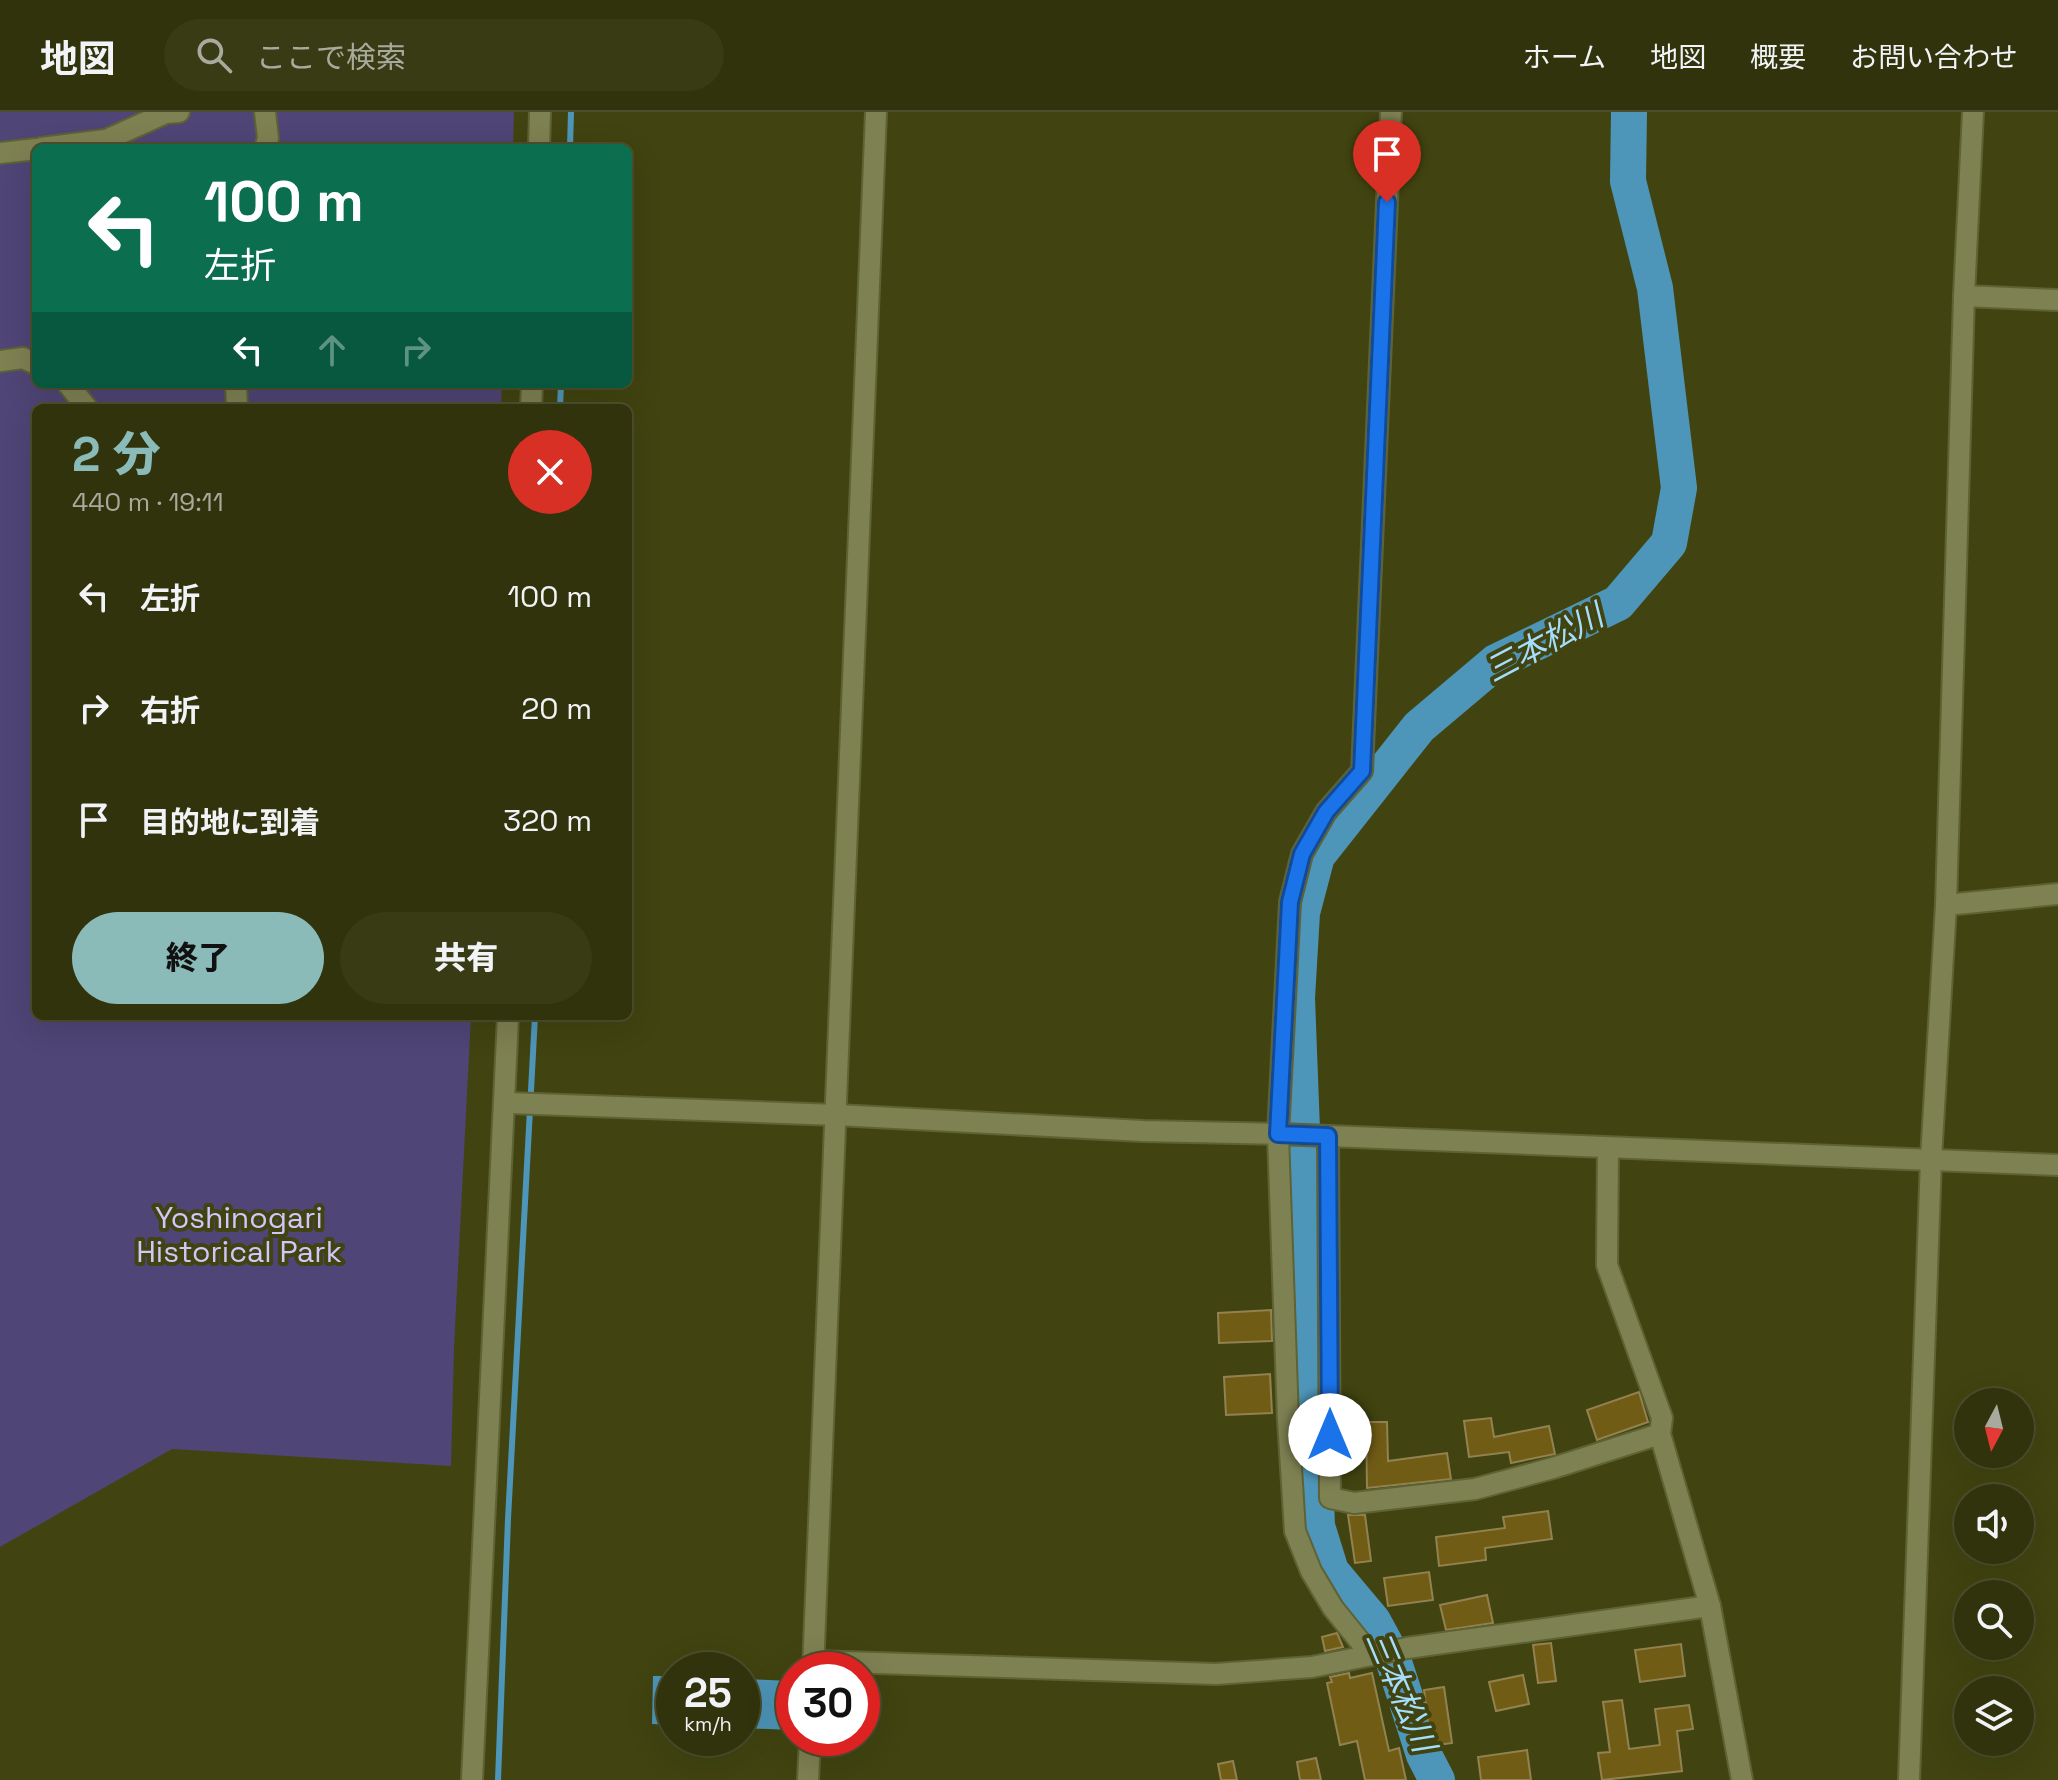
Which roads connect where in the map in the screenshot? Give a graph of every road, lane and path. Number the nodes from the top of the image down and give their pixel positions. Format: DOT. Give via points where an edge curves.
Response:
graph roads {
  1 [pos="179,112"];
  2 [pos="265,112"];
  3 [pos="540,112"];
  4 [pos="876,112"];
  5 [pos="1391,112"];
  6 [pos="1973,112"];
  7 [pos="72,144"];
  8 [pos="266,144"];
  9 [pos="539,144"];
  10 [pos="32,149"];
  11 [pos="0,153"];
  12 [pos="1964,296"];
  13 [pos="2058,300"];
  14 [pos="0,361"];
  15 [pos="32,362"];
  16 [pos="71,388"];
  17 [pos="84,404"];
  18 [pos="2058,894"];
  19 [pos="1946,905"];
  20 [pos="508,1020"];
  21 [pos="505,1103"];
  22 [pos="837,1115"];
  23 [pos="1278,1134"];
  24 [pos="1328,1136"];
  25 [pos="1608,1149"];
  26 [pos="1931,1159"];
  27 [pos="2058,1165"];
  28 [pos="1660,1434"];
  29 [pos="1710,1606"];
  30 [pos="814,1652"];
  31 [pos="1371,1655"];
  32 [pos="880,1667"];
  33 [pos="809,1756"];
  34 [pos="472,1780"];
  35 [pos="808,1780"];
  36 [pos="1742,1780"];
  37 [pos="1909,1780"];
  1 -- 7 [label="street" via="106,140"];
  2 -- 8 [label="street"];
  3 -- 9 [label="street"];
  4 -- 22 [label="street"];
  5 -- 23 [label="street" via="1362,771 1326,812 1302,854 1290,902"];
  6 -- 12 [label="street"];
  10 -- 11 [label="street"];
  12 -- 13 [label="street"];
  12 -- 19 [label="street"];
  14 -- 15 [label="street"];
  16 -- 17 [label="street"];
  18 -- 19 [label="street"];
  19 -- 26 [label="street"];
  20 -- 21 [label="street"];
  21 -- 22 [label="street"];
  21 -- 34 [label="street"];
  22 -- 23 [label="street"];
  22 -- 30 [label="street"];
  23 -- 24 [label="street"];
  23 -- 31 [label="street" via="1295,1531 1333,1608"];
  24 -- 25 [label="street"];
  24 -- 28 [label="street" via="1330,1498 1354,1503 1475,1489"];
  25 -- 26 [label="street"];
  25 -- 28 [label="street" via="1607,1265 1662,1418"];
  26 -- 27 [label="street"];
  26 -- 37 [label="street"];
  28 -- 29 [label="street"];
  29 -- 31 [label="street"];
  29 -- 36 [label="street"];
  31 -- 32 [label="street" via="1312,1667 1216,1674"];
  33 -- 35 [label="street"];
}
